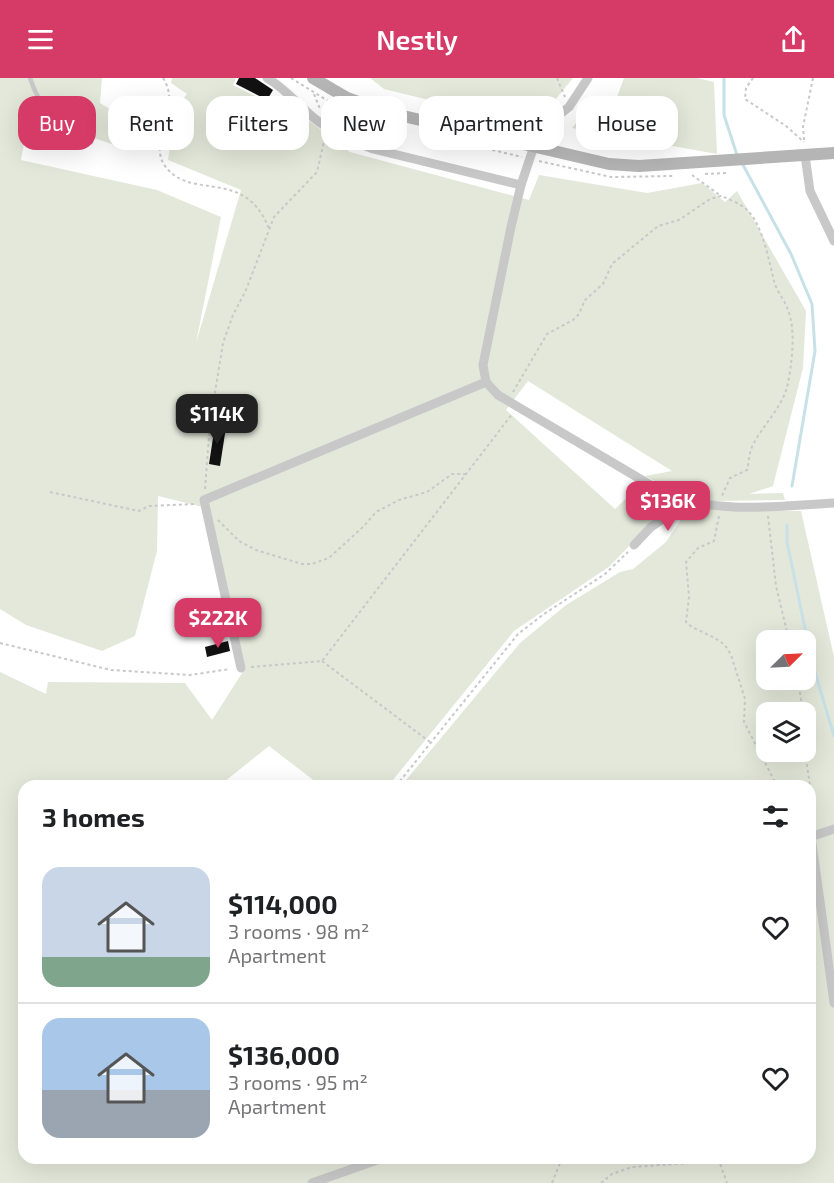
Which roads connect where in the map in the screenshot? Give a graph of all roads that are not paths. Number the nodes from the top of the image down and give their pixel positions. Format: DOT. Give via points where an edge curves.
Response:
graph roads {
  1 [pos="30,78"];
  2 [pos="267,78"];
  3 [pos="313,78"];
  4 [pos="588,78"];
  5 [pos="38,96"];
  6 [pos="564,112"];
  7 [pos="419,120"];
  8 [pos="533,150"];
  9 [pos="549,150"];
  10 [pos="834,153"];
  11 [pos="805,155"];
  12 [pos="521,185"];
  13 [pos="834,241"];
  14 [pos="486,382"];
  15 [pos="687,502"];
  16 [pos="834,503"];
  17 [pos="634,545"];
  18 [pos="241,668"];
  19 [pos="834,829"];
  20 [pos="816,834"];
  21 [pos="816,872"];
  22 [pos="834,1003"];
  23 [pos="366,1164"];
  24 [pos="312,1183"];
  1 -- 5 [label="lane"];
  2 -- 12 [label="street" via="327,128 373,149"];
  3 -- 7 [label="street" via="347,98"];
  4 -- 6 [label="street"];
  8 -- 12 [label="street"];
  9 -- 11 [label="street" via="624,165"];
  10 -- 11 [label="street"];
  11 -- 13 [label="street" via="810,191"];
  12 -- 14 [label="street" via="483,365"];
  14 -- 15 [label="street" via="491,390 514,405 663,493"];
  14 -- 18 [label="street" via="204,500"];
  15 -- 16 [label="street" via="720,506"];
  15 -- 17 [label="street" via="651,527"];
  19 -- 20 [label="street"];
  21 -- 22 [label="street"];
  23 -- 24 [label="street"];
}
